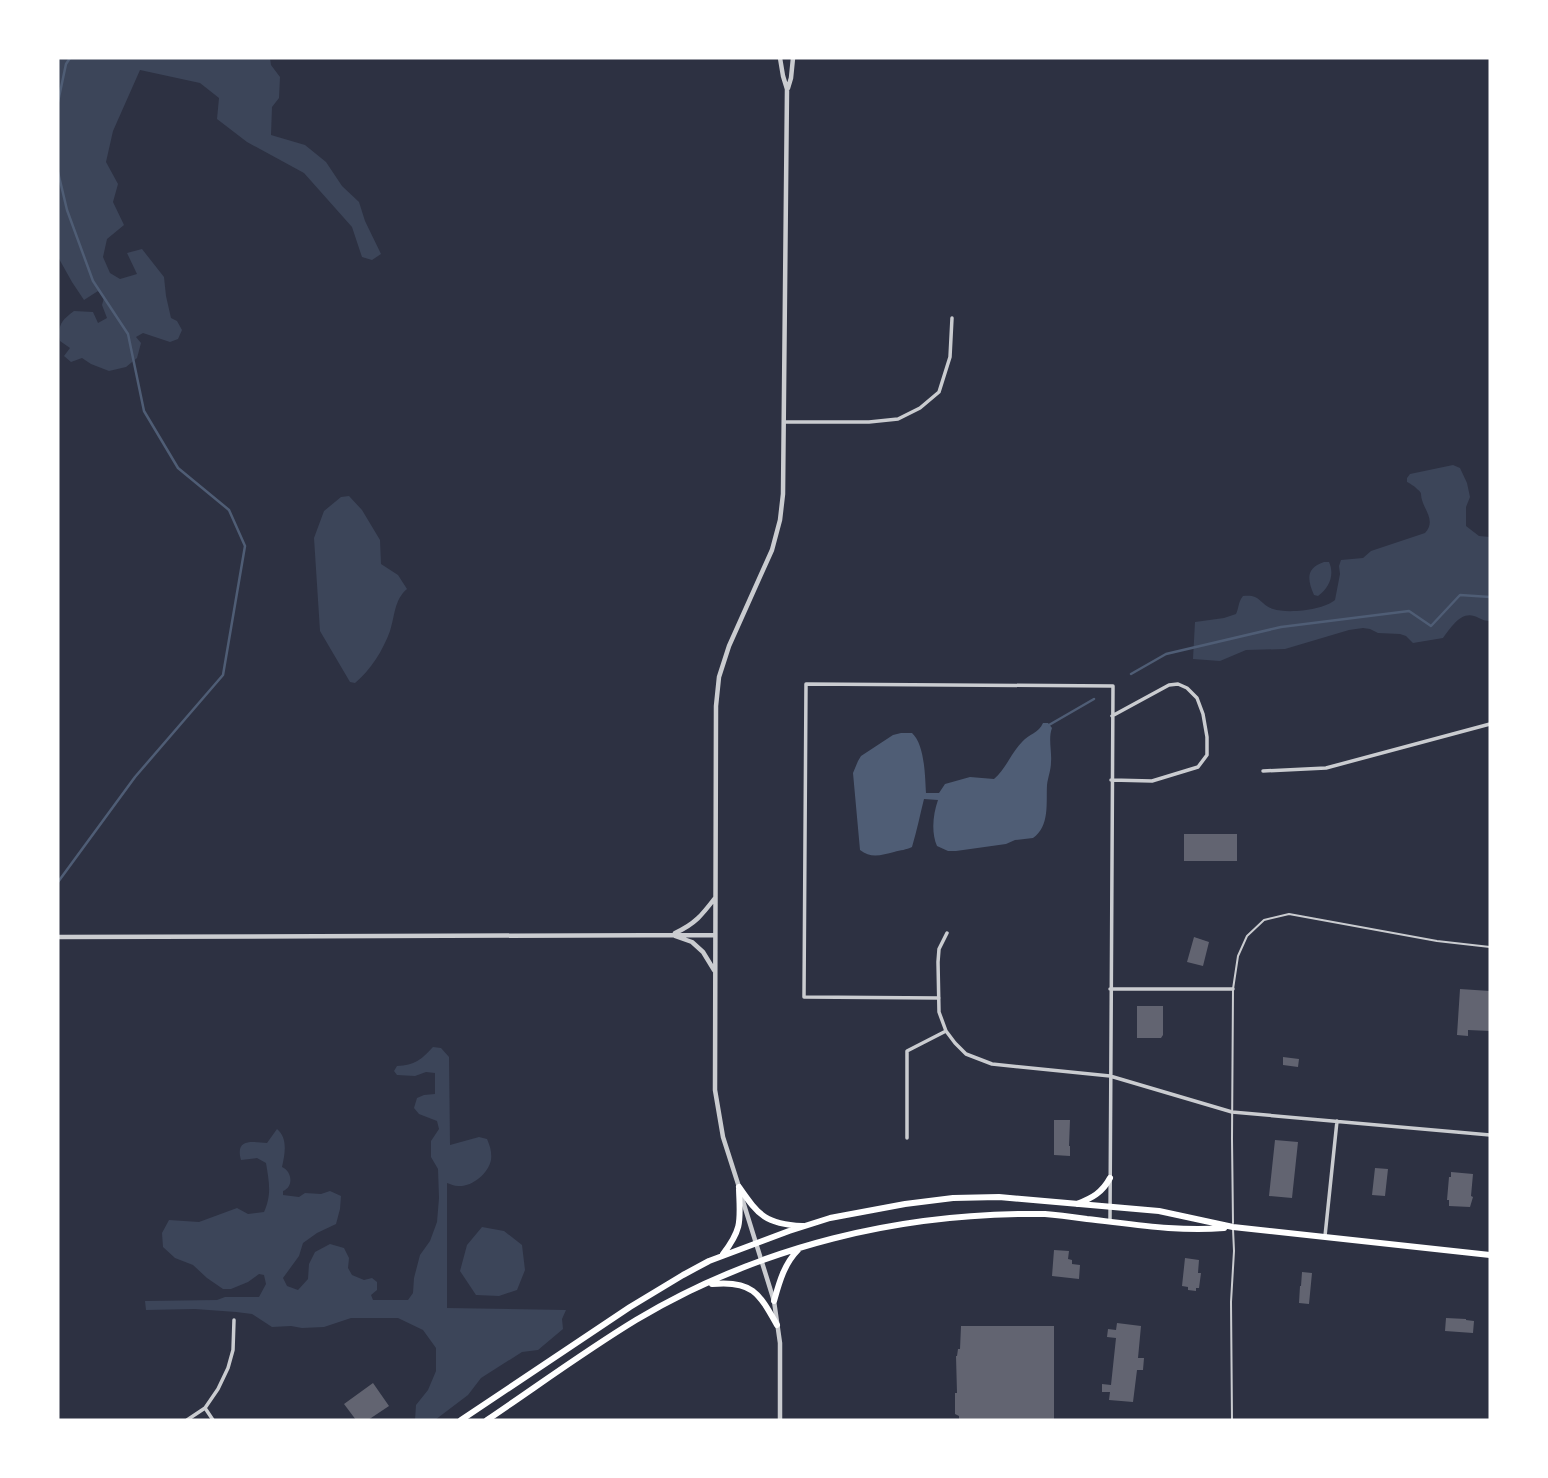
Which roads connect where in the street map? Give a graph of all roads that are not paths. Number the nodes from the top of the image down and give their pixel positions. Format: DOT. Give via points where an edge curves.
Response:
graph roads {
  1 [pos="780,58"];
  2 [pos="793,58"];
  3 [pos="787,89"];
  4 [pos="952,318"];
  5 [pos="785,422"];
  6 [pos="1112,716"];
  7 [pos="1490,724"];
  8 [pos="1263,771"];
  9 [pos="1111,780"];
  10 [pos="715,897"];
  11 [pos="947,933"];
  12 [pos="671,935"];
  13 [pos="715,935"];
  14 [pos="58,937"];
  15 [pos="1490,947"];
  16 [pos="715,971"];
  17 [pos="1110,989"];
  18 [pos="1233,989"];
  19 [pos="939,998"];
  20 [pos="946,1031"];
  21 [pos="1110,1076"];
  22 [pos="1232,1112"];
  23 [pos="1337,1121"];
  24 [pos="1490,1135"];
  25 [pos="907,1138"];
  26 [pos="1110,1178"];
  27 [pos="739,1188"];
  28 [pos="1075,1204"];
  29 [pos="1109,1208"];
  30 [pos="1110,1221"];
  31 [pos="806,1226"];
  32 [pos="1233,1227"];
  33 [pos="1325,1236"];
  34 [pos="757,1243"];
  35 [pos="799,1248"];
  36 [pos="1489,1254"];
  37 [pos="721,1256"];
  38 [pos="762,1259"];
  39 [pos="703,1285"];
  40 [pos="774,1301"];
  41 [pos="234,1320"];
  42 [pos="777,1325"];
  43 [pos="205,1408"];
  44 [pos="187,1420"];
  45 [pos="213,1420"];
  46 [pos="461,1420"];
  47 [pos="487,1420"];
  48 [pos="780,1420"];
  49 [pos="1231,1420"];
  1 -- 3 [label="street"];
  2 -- 3 [label="street"];
  3 -- 5 [label="street"];
  4 -- 5 [label="street" via="950,358 939,393 920,408 898,419"];
  5 -- 10 [label="street" via="783,494 774,544 719,677"];
  6 -- 9 [label="street"];
  6 -- 9 [label="street" via="1178,684 1197,698 1207,755 1198,768 1152,781"];
  6 -- 19 [label="street" via="1112,686 806,684 804,997"];
  7 -- 8 [label="street" via="1326,768"];
  9 -- 17 [label="street"];
  10 -- 12 [label="street" via="689,927"];
  10 -- 13 [label="street"];
  11 -- 19 [label="street" via="939,949"];
  12 -- 13 [label="street"];
  12 -- 14 [label="street"];
  12 -- 16 [label="street" via="692,942"];
  13 -- 16 [label="street"];
  15 -- 18 [label="lane" via="1437,942 1289,914 1264,920 1247,936 1238,956"];
  16 -- 27 [label="street" via="715,1090"];
  17 -- 18 [label="street"];
  17 -- 21 [label="street"];
  18 -- 22 [label="lane"];
  19 -- 20 [label="street"];
  20 -- 21 [label="street" via="966,1054 992,1064"];
  20 -- 25 [label="street" via="907,1051"];
  21 -- 22 [label="street"];
  21 -- 26 [label="street"];
  22 -- 23 [label="street"];
  22 -- 32 [label="lane"];
  23 -- 24 [label="street"];
  23 -- 33 [label="street"];
  26 -- 28 [label="main road" via="1096,1195"];
  26 -- 29 [label="street"];
  27 -- 31 [label="main road" via="752,1206 774,1223"];
  27 -- 34 [label="street"];
  27 -- 37 [label="main road" via="738,1233"];
  28 -- 29 [label="main road"];
  28 -- 31 [label="main road" via="999,1196 953,1198 863,1211"];
  29 -- 30 [label="street"];
  29 -- 32 [label="main road" via="1159,1211"];
  30 -- 32 [label="main road" via="1196,1230"];
  30 -- 35 [label="main road" via="1046,1214 944,1217"];
  31 -- 34 [label="main road"];
  32 -- 33 [label="main road"];
  32 -- 49 [label="lane"];
  33 -- 36 [label="main road"];
  34 -- 37 [label="main road"];
  34 -- 38 [label="street"];
  35 -- 38 [label="main road"];
  35 -- 40 [label="main road" via="785,1268"];
  37 -- 46 [label="main road" via="630,1307"];
  38 -- 39 [label="main road"];
  38 -- 40 [label="street"];
  39 -- 42 [label="main road" via="725,1283 751,1289"];
  39 -- 47 [label="main road" via="637,1320"];
  40 -- 42 [label="street"];
  41 -- 43 [label="street" via="228,1368"];
  42 -- 48 [label="street"];
  43 -- 44 [label="street"];
  43 -- 45 [label="street"];
}
